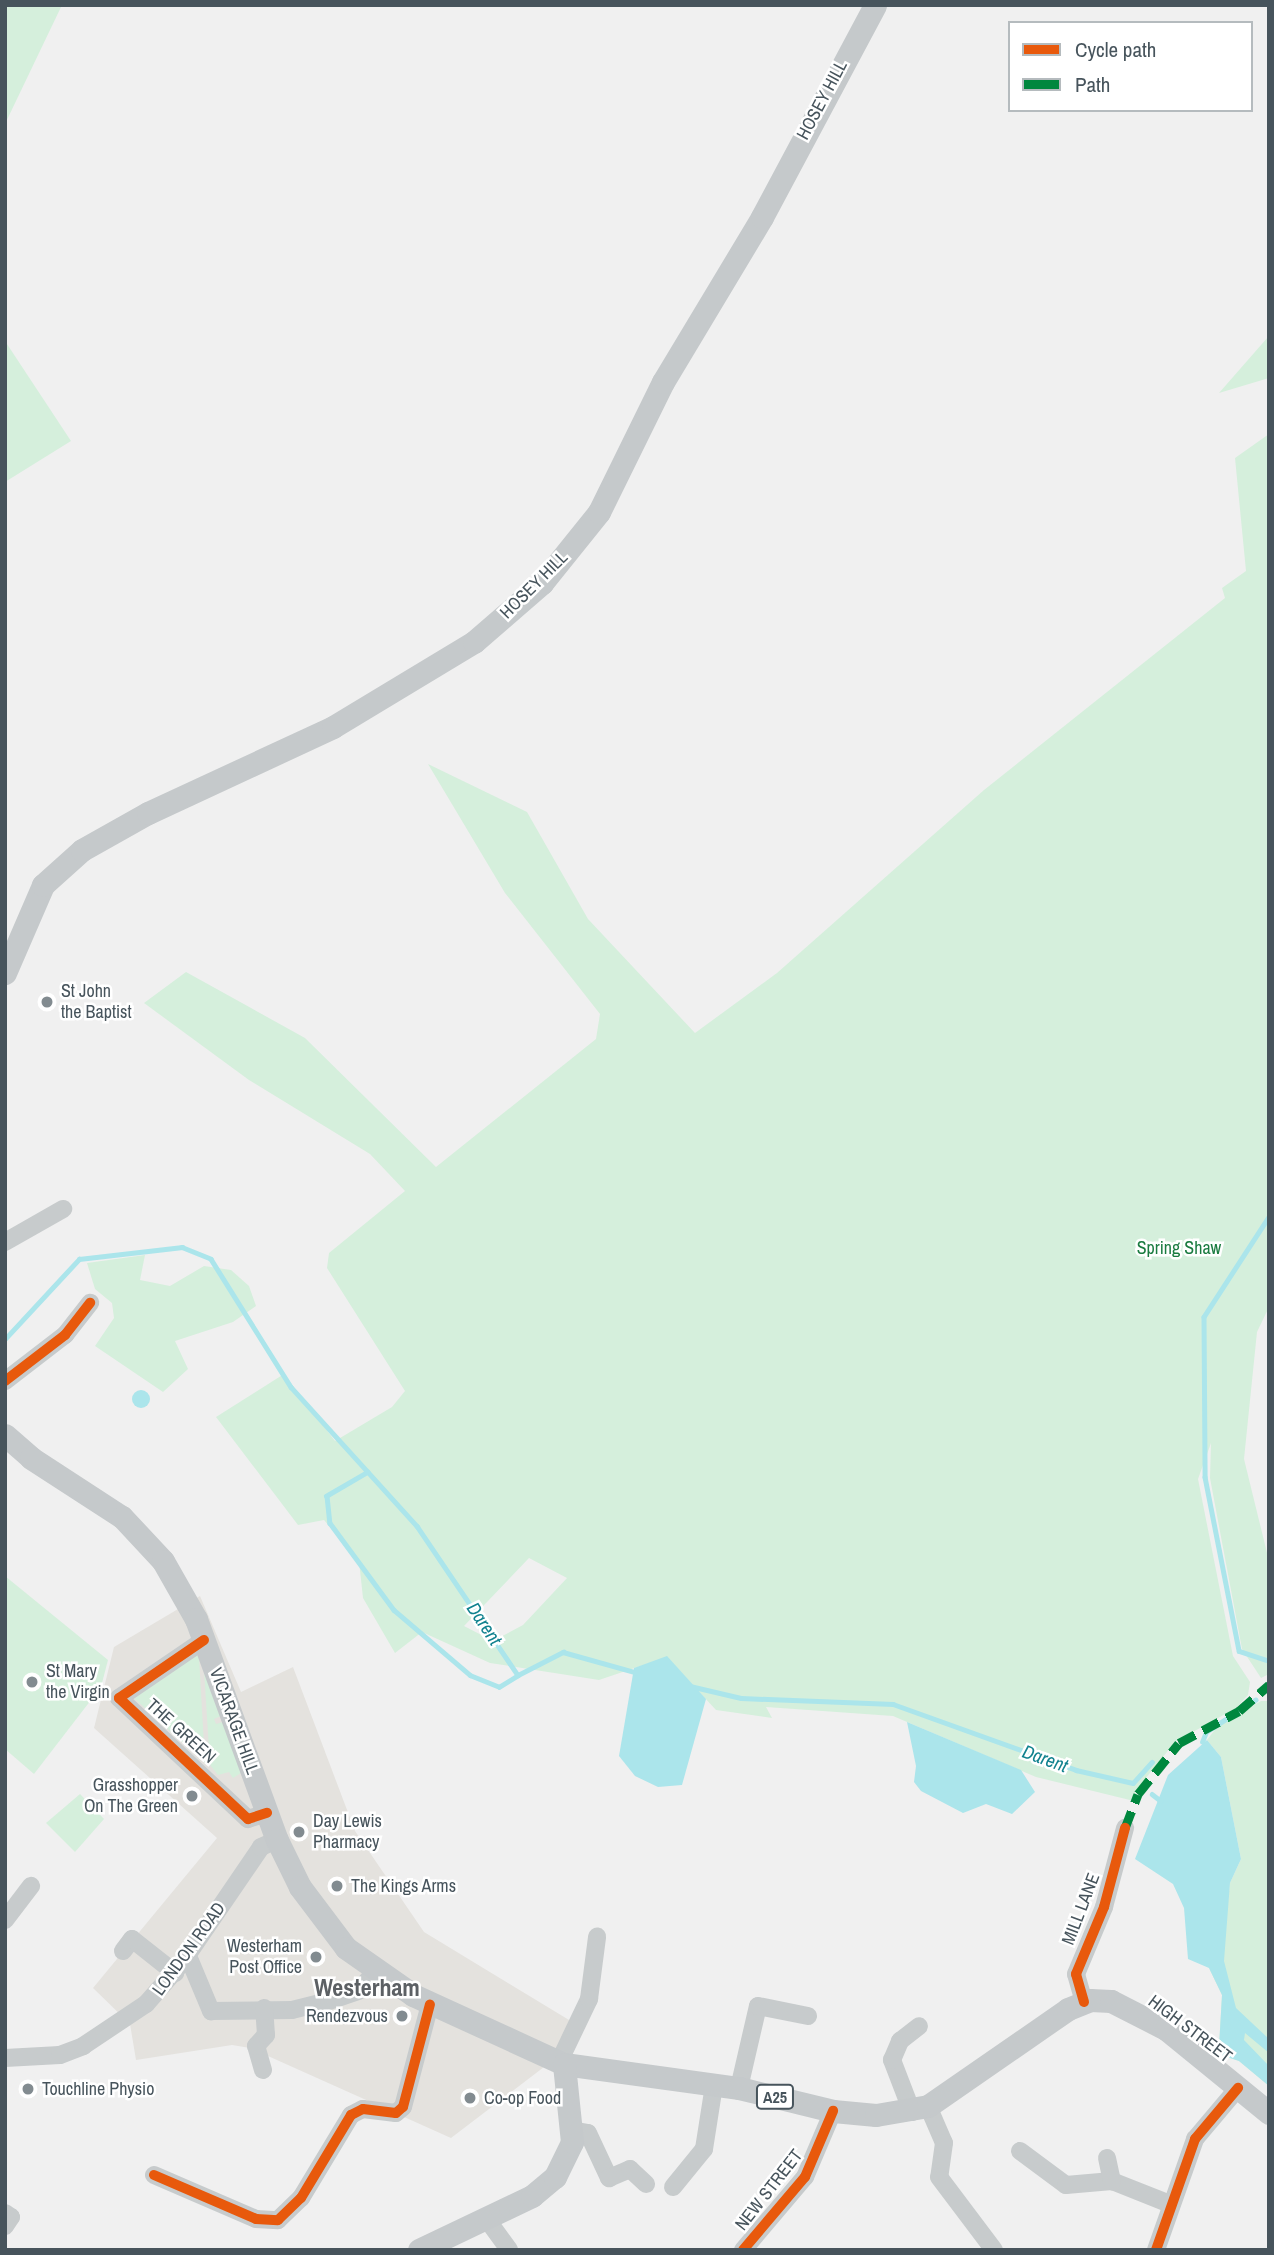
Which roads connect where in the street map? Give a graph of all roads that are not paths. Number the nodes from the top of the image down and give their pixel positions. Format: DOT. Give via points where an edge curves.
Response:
graph roads {
  1 [pos="875,5"];
  2 [pos="5,973"];
  3 [pos="63,1209"];
  4 [pos="5,1242"];
  5 [pos="90,1303"];
  6 [pos="5,1381"];
  7 [pos="5,1435"];
  8 [pos="204,1640"];
  9 [pos="267,1813"];
  10 [pos="1125,1828"];
  11 [pos="277,1840"];
  12 [pos="31,1886"];
  13 [pos="5,1920"];
  14 [pos="597,1937"];
  15 [pos="128,1945"];
  16 [pos="187,1956"];
  17 [pos="376,1971"];
  18 [pos="175,1973"];
  19 [pos="1084,2002"];
  20 [pos="430,2004"];
  21 [pos="264,2008"];
  22 [pos="808,2016"];
  23 [pos="919,2026"];
  24 [pos="5,2058"];
  25 [pos="561,2063"];
  26 [pos="263,2070"];
  27 [pos="714,2085"];
  28 [pos="739,2088"];
  29 [pos="1238,2088"];
  30 [pos="920,2109"];
  31 [pos="833,2111"];
  32 [pos="1269,2113"];
  33 [pos="572,2130"];
  34 [pos="1020,2151"];
  35 [pos="1107,2158"];
  36 [pos="154,2175"];
  37 [pos="1112,2181"];
  38 [pos="646,2184"];
  39 [pos="673,2187"];
  40 [pos="1170,2204"];
  41 [pos="5,2213"];
  42 [pos="486,2218"];
  43 [pos="5,2226"];
  44 [pos="429,2248"];
  45 [pos="509,2250"];
  46 [pos="743,2250"];
  47 [pos="994,2250"];
  48 [pos="1156,2250"];
  1 -- 2 [label="main road, HOSEY HILL" via="762,217 663,382 599,512 542,583 474,642 334,727 148,813 82,850 43,885"];
  3 -- 4 [label="street"];
  5 -- 6 [label="street" via="65,1335"];
  7 -- 8 [label="main road, VICARAGE HILL / A25" via="142,1535 174,1576"];
  8 -- 9 [label="main road, VICARAGE HILL / A25"];
  8 -- 9 [label="street, THE GREEN" via="119,1698 248,1819"];
  9 -- 11 [label="main road, VICARAGE HILL / A25"];
  10 -- 19 [label="street, MILL LANE" via="1104,1907 1076,1974"];
  11 -- 16 [label="street, LONDON ROAD" via="261,1847"];
  11 -- 17 [label="main road, A25" via="300,1887 322,1917 346,1948"];
  12 -- 13 [label="street"];
  14 -- 25 [label="street" via="589,1999"];
  15 -- 18 [label="street"];
  16 -- 18 [label="street, LONDON ROAD"];
  16 -- 21 [label="street" via="211,2011"];
  17 -- 20 [label="main road, A25"];
  17 -- 21 [label="street" via="352,1994 292,2010"];
  18 -- 24 [label="street, LONDON ROAD" via="137,2012 83,2046 43,2059"];
  19 -- 29 [label="main road, HIGH STREET" via="1111,2001 1145,2014"];
  19 -- 30 [label="main road, A25"];
  20 -- 25 [label="main road, A25"];
  20 -- 36 [label="street" via="403,2107 396,2113 363,2109 351,2115 301,2198 278,2220 256,2219"];
  21 -- 26 [label="street" via="266,2035 256,2046"];
  22 -- 28 [label="street" via="758,2006"];
  23 -- 30 [label="street" via="900,2041 892,2060"];
  25 -- 27 [label="main road, A25"];
  25 -- 33 [label="main road"];
  27 -- 28 [label="main road, A25"];
  27 -- 39 [label="street" via="704,2149"];
  28 -- 31 [label="main road, A25"];
  29 -- 32 [label="main road, HIGH STREET"];
  29 -- 40 [label="street" via="1195,2138"];
  30 -- 31 [label="main road, A25" via="876,2115"];
  30 -- 47 [label="street" via="944,2143 939,2177"];
  31 -- 46 [label="street, NEW STREET" via="805,2177"];
  33 -- 38 [label="street" via="588,2133 609,2178 630,2169"];
  33 -- 42 [label="main road" via="565,2163 545,2188"];
  34 -- 37 [label="street" via="1066,2185"];
  35 -- 37 [label="street"];
  37 -- 40 [label="street"];
  40 -- 48 [label="street"];
  41 -- 43 [label="street" via="11,2217"];
  42 -- 44 [label="main road"];
  42 -- 45 [label="street"];
}
